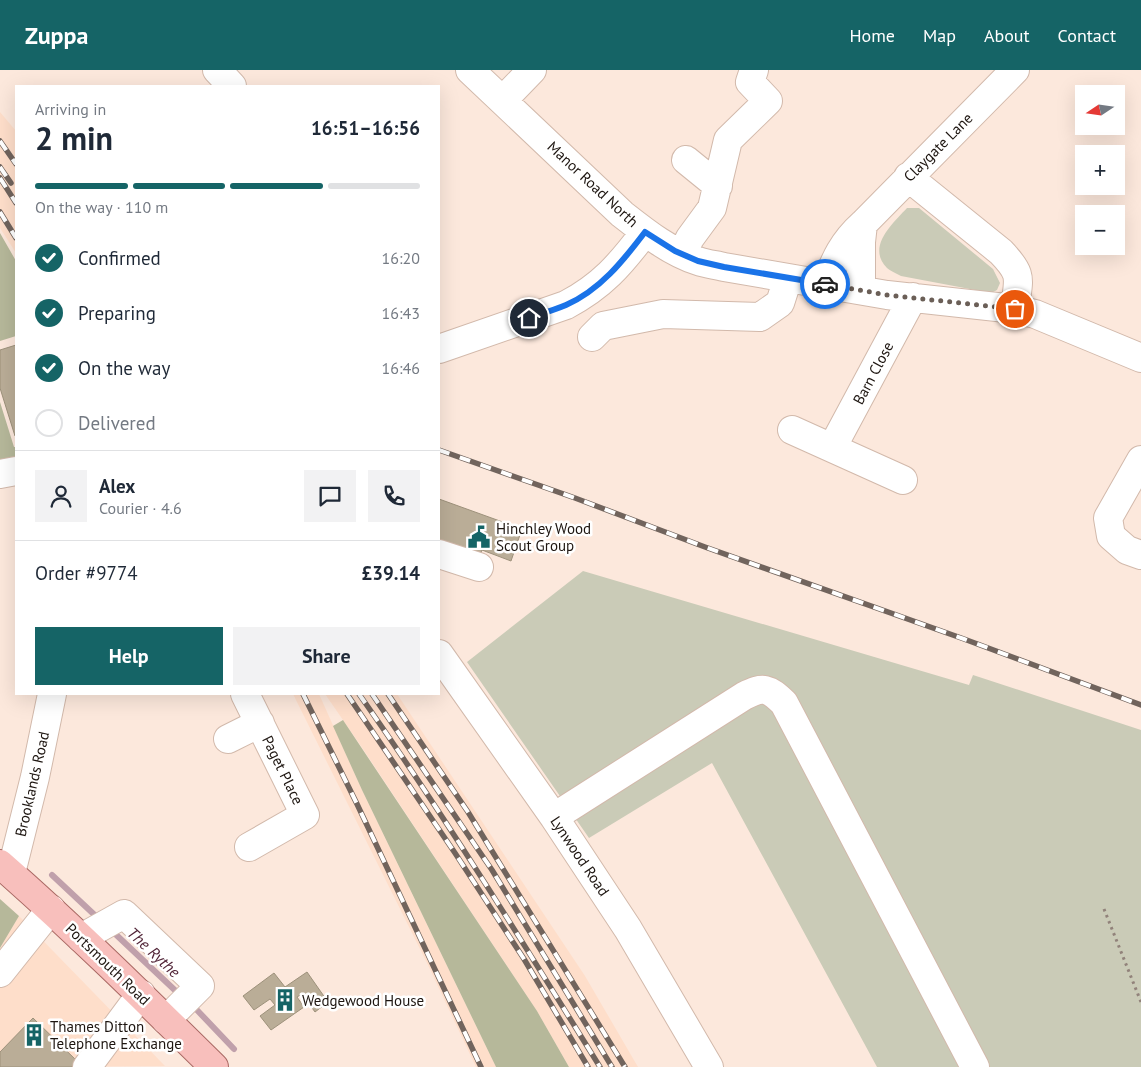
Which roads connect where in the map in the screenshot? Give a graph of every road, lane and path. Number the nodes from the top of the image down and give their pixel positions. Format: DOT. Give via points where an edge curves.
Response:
graph roads {
  1 [pos="217,70"];
  2 [pos="470,70"];
  3 [pos="532,70"];
  4 [pos="754,70"];
  5 [pos="1012,71"];
  6 [pos="231,85"];
  7 [pos="503,100"];
  8 [pos="686,160"];
  9 [pos="908,177"];
  10 [pos="718,186"];
  11 [pos="863,224"];
  12 [pos="645,232"];
  13 [pos="682,254"];
  14 [pos="788,278"];
  15 [pos="826,284"];
  16 [pos="861,290"];
  17 [pos="913,298"];
  18 [pos="1015,309"];
  19 [pos="592,336"];
  20 [pos="440,350"];
  21 [pos="1141,358"];
  22 [pos="792,430"];
  23 [pos="832,448"];
  24 [pos="1141,460"];
  25 [pos="15,471"];
  26 [pos="0,474"];
  27 [pos="903,480"];
  28 [pos="440,554"];
  29 [pos="1141,555"];
  30 [pos="479,567"];
  31 [pos="440,655"];
  32 [pos="52,695"];
  33 [pos="246,695"];
  34 [pos="260,724"];
  35 [pos="228,739"];
  36 [pos="554,817"];
  37 [pos="249,847"];
  38 [pos="6,869"];
  39 [pos="51,909"];
  40 [pos="1104,909"];
  41 [pos="82,938"];
  42 [pos="0,973"];
  43 [pos="141,994"];
  44 [pos="1141,1002"];
  45 [pos="166,1020"];
  46 [pos="87,1067"];
  47 [pos="214,1067"];
  48 [pos="709,1067"];
  49 [pos="975,1067"];
  1 -- 6 [label="street"];
  2 -- 7 [label="street, Manor Road North"];
  3 -- 7 [label="street"];
  4 -- 10 [label="street" via="750,82 768,101 728,140"];
  5 -- 9 [label="street, Claygate Lane"];
  7 -- 12 [label="street, Manor Road North" via="596,190"];
  8 -- 10 [label="street"];
  9 -- 11 [label="street, Claygate Lane"];
  9 -- 18 [label="street" via="1014,265 1019,276"];
  10 -- 13 [label="street" via="712,208"];
  11 -- 15 [label="street, Claygate Lane" via="849,236"];
  11 -- 16 [label="street"];
  12 -- 13 [label="street, Manor Road North"];
  12 -- 20 [label="street" via="609,276 585,295 566,305"];
  13 -- 14 [label="street, Manor Road North" via="724,267"];
  14 -- 15 [label="street, Manor Road North"];
  14 -- 19 [label="street" via="780,303 760,317 663,314 603,326"];
  15 -- 16 [label="street, Manor Road North"];
  16 -- 17 [label="street, Manor Road North"];
  17 -- 18 [label="street, Manor Road North"];
  17 -- 23 [label="street, Barn Close"];
  18 -- 21 [label="street, Manor Road North" via="1035,314"];
  22 -- 23 [label="street"];
  23 -- 27 [label="street"];
  24 -- 29 [label="street" via="1108,518 1111,536 1127,550"];
  25 -- 26 [label="street"];
  28 -- 30 [label="street"];
  31 -- 36 [label="street, Lynwood Road"];
  32 -- 38 [label="street, Brooklands Road" via="35,777"];
  33 -- 34 [label="street, Paget Place"];
  34 -- 35 [label="street"];
  34 -- 37 [label="street, Paget Place" via="305,815"];
  36 -- 48 [label="street, Lynwood Road" via="628,929"];
  36 -- 49 [label="street" via="744,696 757,690 771,691 784,703"];
  38 -- 39 [label="main road, Portsmouth Road"];
  39 -- 41 [label="main road, Portsmouth Road"];
  39 -- 42 [label="street"];
  40 -- 44 [label="path"];
  41 -- 43 [label="main road, Portsmouth Road"];
  41 -- 45 [label="street" via="124,914 200,986"];
  43 -- 45 [label="main road, Portsmouth Road"];
  43 -- 46 [label="street"];
  45 -- 47 [label="main road, Portsmouth Road"];
}
